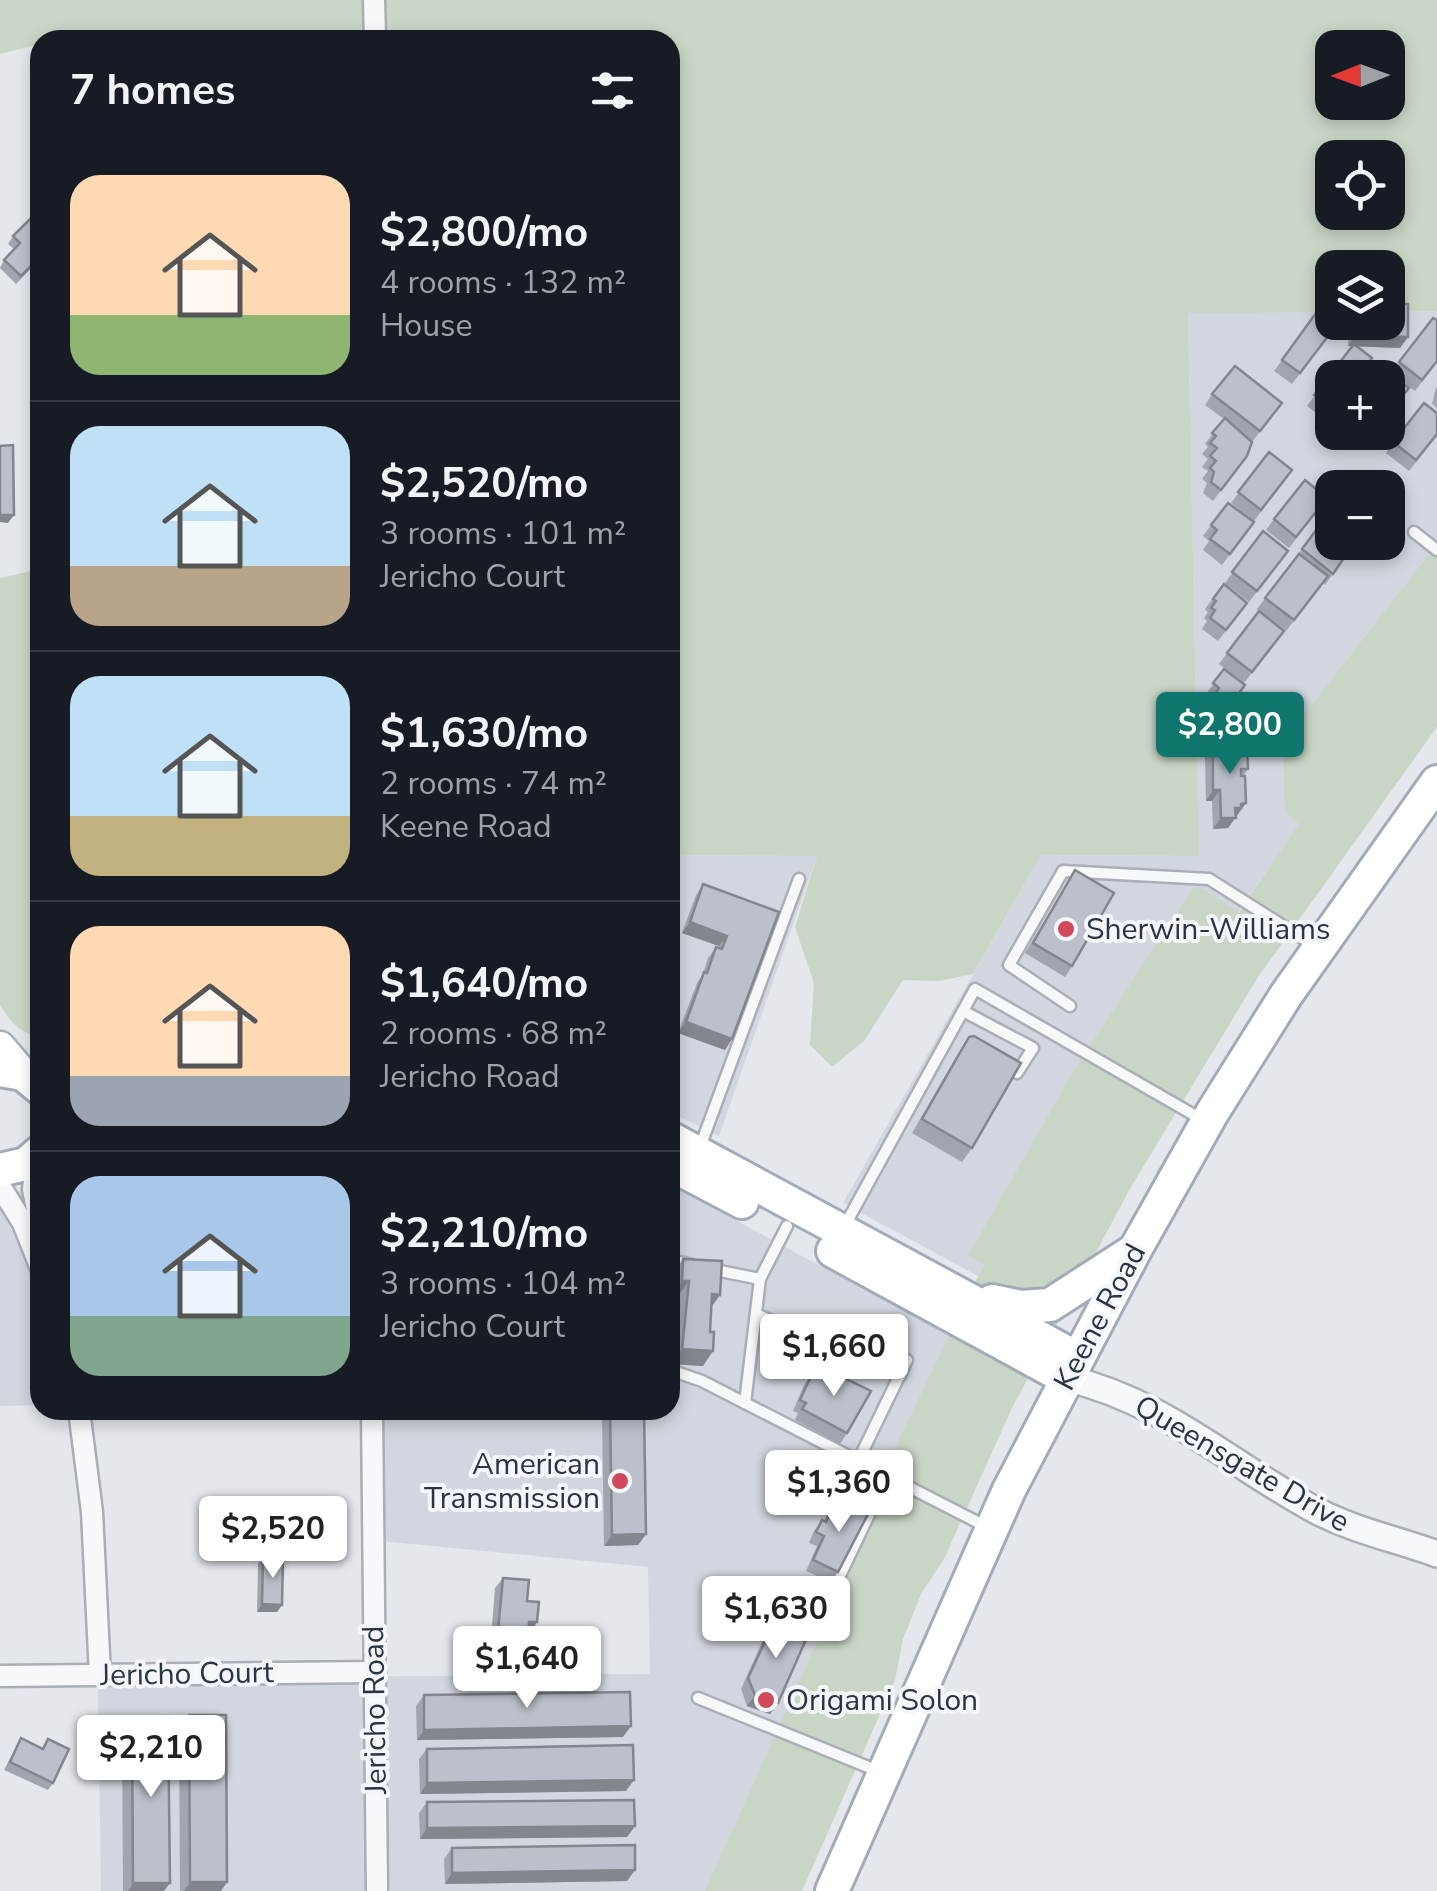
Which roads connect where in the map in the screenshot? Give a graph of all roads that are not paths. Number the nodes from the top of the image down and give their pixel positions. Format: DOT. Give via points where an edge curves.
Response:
graph roads {
  1 [pos="374,0"];
  2 [pos="375,30"];
  3 [pos="1414,532"];
  4 [pos="1437,550"];
  5 [pos="1437,782"];
  6 [pos="800,880"];
  7 [pos="1318,948"];
  8 [pos="1070,1006"];
  9 [pos="962,1011"];
  10 [pos="948,1038"];
  11 [pos="965,1046"];
  12 [pos="0,1048"];
  13 [pos="1000,1064"];
  14 [pos="28,1079"];
  15 [pos="1206,1122"];
  16 [pos="680,1150"];
  17 [pos="680,1152"];
  18 [pos="680,1153"];
  19 [pos="30,1161"];
  20 [pos="0,1170"];
  21 [pos="0,1186"];
  22 [pos="788,1226"];
  23 [pos="842,1230"];
  24 [pos="30,1241"];
  25 [pos="1136,1250"];
  26 [pos="680,1262"];
  27 [pos="760,1279"];
  28 [pos="970,1298"];
  29 [pos="756,1314"];
  30 [pos="850,1355"];
  31 [pos="908,1360"];
  32 [pos="874,1365"];
  33 [pos="1072,1368"];
  34 [pos="680,1373"];
  35 [pos="900,1376"];
  36 [pos="745,1403"];
  37 [pos="79,1420"];
  38 [pos="372,1420"];
  39 [pos="772,1460"];
  40 [pos="858,1460"];
  41 [pos="885,1475"];
  42 [pos="866,1502"];
  43 [pos="991,1529"];
  44 [pos="1437,1554"];
  45 [pos="748,1588"];
  46 [pos="374,1672"];
  47 [pos="100,1674"];
  48 [pos="0,1676"];
  49 [pos="698,1698"];
  50 [pos="883,1773"];
  51 [pos="377,1891"];
  52 [pos="832,1891"];
  1 -- 2 [label="street"];
  3 -- 4 [label="lane"];
  5 -- 7 [label="main road, Keene Road"];
  6 -- 16 [label="lane"];
  7 -- 8 [label="lane" via="1209,878 1063,871 1009,965"];
  7 -- 15 [label="main road, Keene Road"];
  9 -- 10 [label="lane"];
  9 -- 13 [label="lane" via="1033,1048 1017,1073"];
  9 -- 15 [label="lane" via="975,988"];
  10 -- 11 [label="lane"];
  10 -- 23 [label="lane"];
  12 -- 14 [label="main road"];
  15 -- 25 [label="main road, Keene Road"];
  17 -- 23 [label="main road, Queensgate Drive"];
  18 -- 22 [label="main road, Queensgate Drive"];
  19 -- 20 [label="main road"];
  21 -- 24 [label="street"];
  22 -- 27 [label="lane"];
  22 -- 33 [label="main road, Queensgate Drive"];
  23 -- 28 [label="main road, Queensgate Drive"];
  25 -- 28 [label="main road" via="1050,1305"];
  25 -- 33 [label="main road, Keene Road"];
  26 -- 27 [label="lane"];
  27 -- 29 [label="lane"];
  28 -- 33 [label="main road, Queensgate Drive"];
  29 -- 30 [label="lane"];
  29 -- 36 [label="lane"];
  31 -- 35 [label="lane"];
  32 -- 35 [label="lane"];
  33 -- 43 [label="main road, Keene Road"];
  33 -- 44 [label="street, Queensgate Drive" via="1196,1432 1328,1516"];
  34 -- 36 [label="lane"];
  35 -- 40 [label="lane"];
  36 -- 40 [label="lane"];
  37 -- 47 [label="street" via="94,1528"];
  38 -- 46 [label="street, Jericho Road"];
  39 -- 42 [label="lane"];
  40 -- 41 [label="lane"];
  41 -- 42 [label="lane"];
  41 -- 43 [label="lane"];
  42 -- 45 [label="lane" via="868,1515 824,1609 810,1612"];
  43 -- 50 [label="main road, Keene Road"];
  46 -- 47 [label="street, Jericho Court"];
  46 -- 51 [label="street, Jericho Road"];
  47 -- 48 [label="street, Jericho Court"];
  49 -- 50 [label="lane"];
  50 -- 52 [label="main road, Keene Road"];
}
